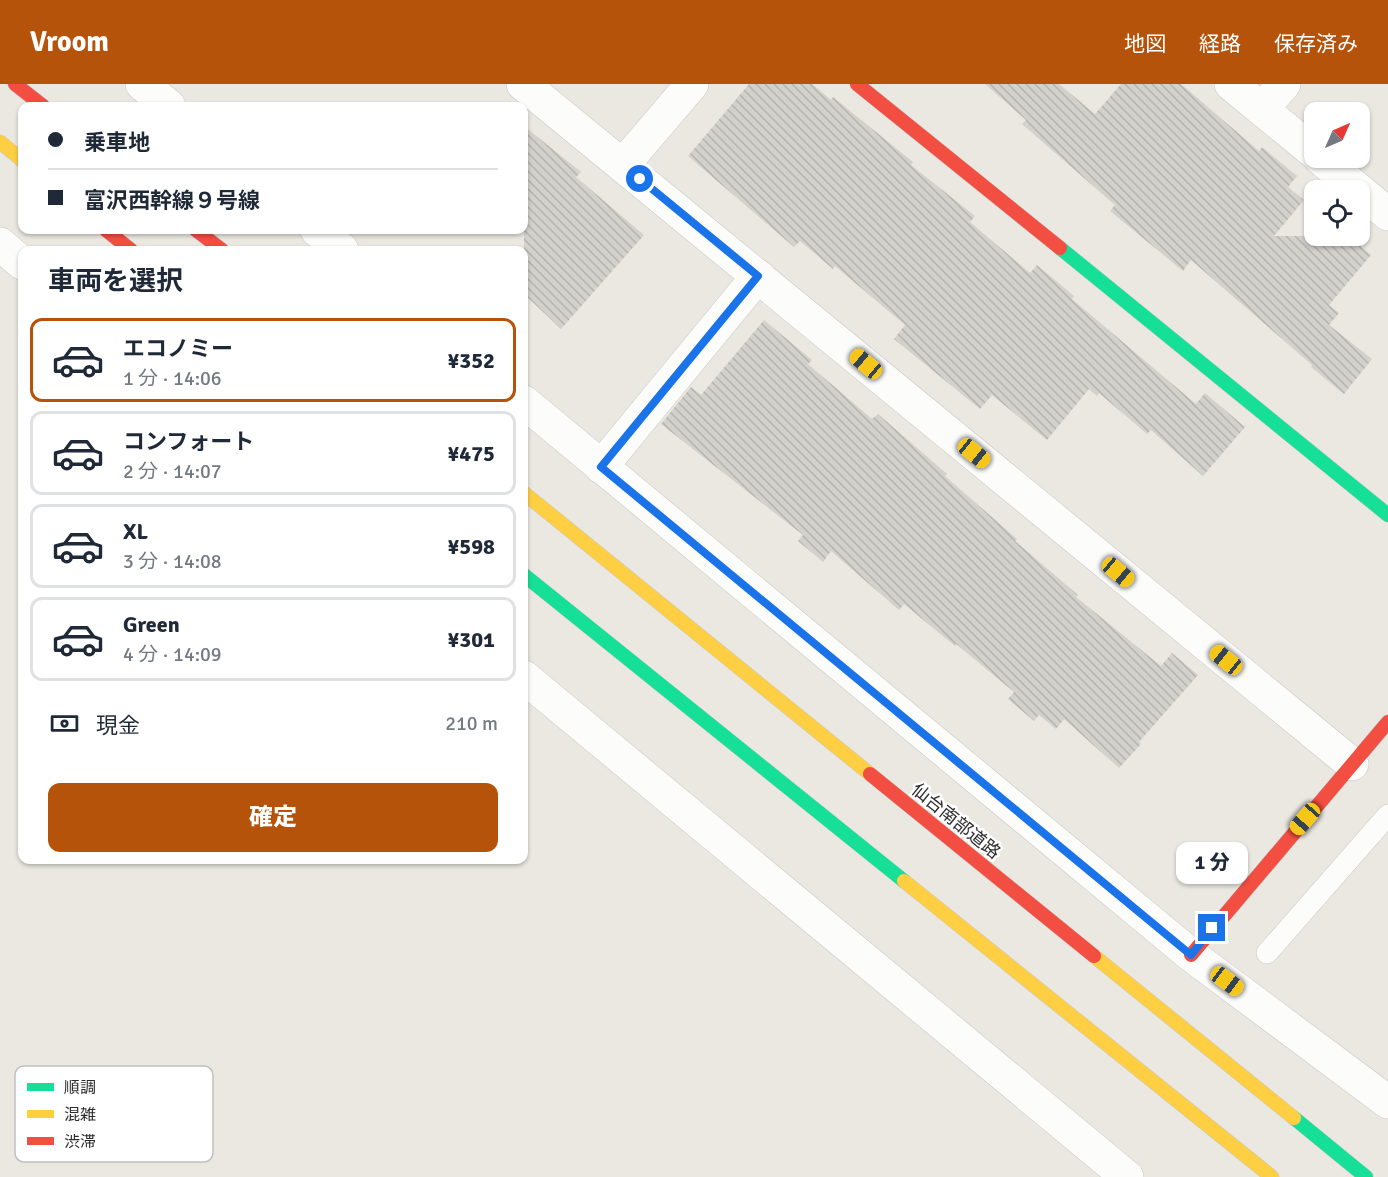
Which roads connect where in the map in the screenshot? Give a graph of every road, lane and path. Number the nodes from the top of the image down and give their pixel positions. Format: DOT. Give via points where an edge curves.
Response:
graph roads {
  1 [pos="15,84"];
  2 [pos="142,84"];
  3 [pos="523,84"];
  4 [pos="692,84"];
  5 [pos="857,84"];
  6 [pos="1231,84"];
  7 [pos="1284,84"];
  8 [pos="38,102"];
  9 [pos="164,102"];
  10 [pos="1262,109"];
  11 [pos="0,142"];
  12 [pos="1304,144"];
  13 [pos="18,157"];
  14 [pos="623,165"];
  15 [pos="1332,168"];
  16 [pos="1388,214"];
  17 [pos="111,234"];
  18 [pos="201,234"];
  19 [pos="322,234"];
  20 [pos="0,244"];
  21 [pos="126,246"];
  22 [pos="217,246"];
  23 [pos="337,246"];
  24 [pos="18,260"];
  25 [pos="758,276"];
  26 [pos="528,405"];
  27 [pos="601,467"];
  28 [pos="528,496"];
  29 [pos="1388,515"];
  30 [pos="528,578"];
  31 [pos="528,680"];
  32 [pos="1388,722"];
  33 [pos="1352,764"];
  34 [pos="1388,815"];
  35 [pos="1267,953"];
  36 [pos="1191,955"];
  37 [pos="1388,1102"];
  38 [pos="1127,1177"];
  39 [pos="1272,1177"];
  40 [pos="1366,1177"];
  1 -- 8 [label="main road"];
  2 -- 9 [label="street"];
  3 -- 14 [label="street"];
  4 -- 14 [label="street"];
  5 -- 29 [label="main road"];
  6 -- 10 [label="street"];
  7 -- 10 [label="street"];
  10 -- 12 [label="street"];
  11 -- 13 [label="main road"];
  14 -- 25 [label="street"];
  15 -- 16 [label="street"];
  17 -- 21 [label="main road"];
  18 -- 22 [label="main road"];
  19 -- 23 [label="street"];
  20 -- 24 [label="street"];
  25 -- 27 [label="street"];
  25 -- 33 [label="street"];
  26 -- 27 [label="street"];
  27 -- 36 [label="street"];
  28 -- 40 [label="main road, 仙台南部道路"];
  30 -- 39 [label="main road"];
  31 -- 38 [label="street"];
  32 -- 33 [label="main road"];
  33 -- 36 [label="main road"];
  34 -- 35 [label="lane"];
  36 -- 37 [label="street"];
}
